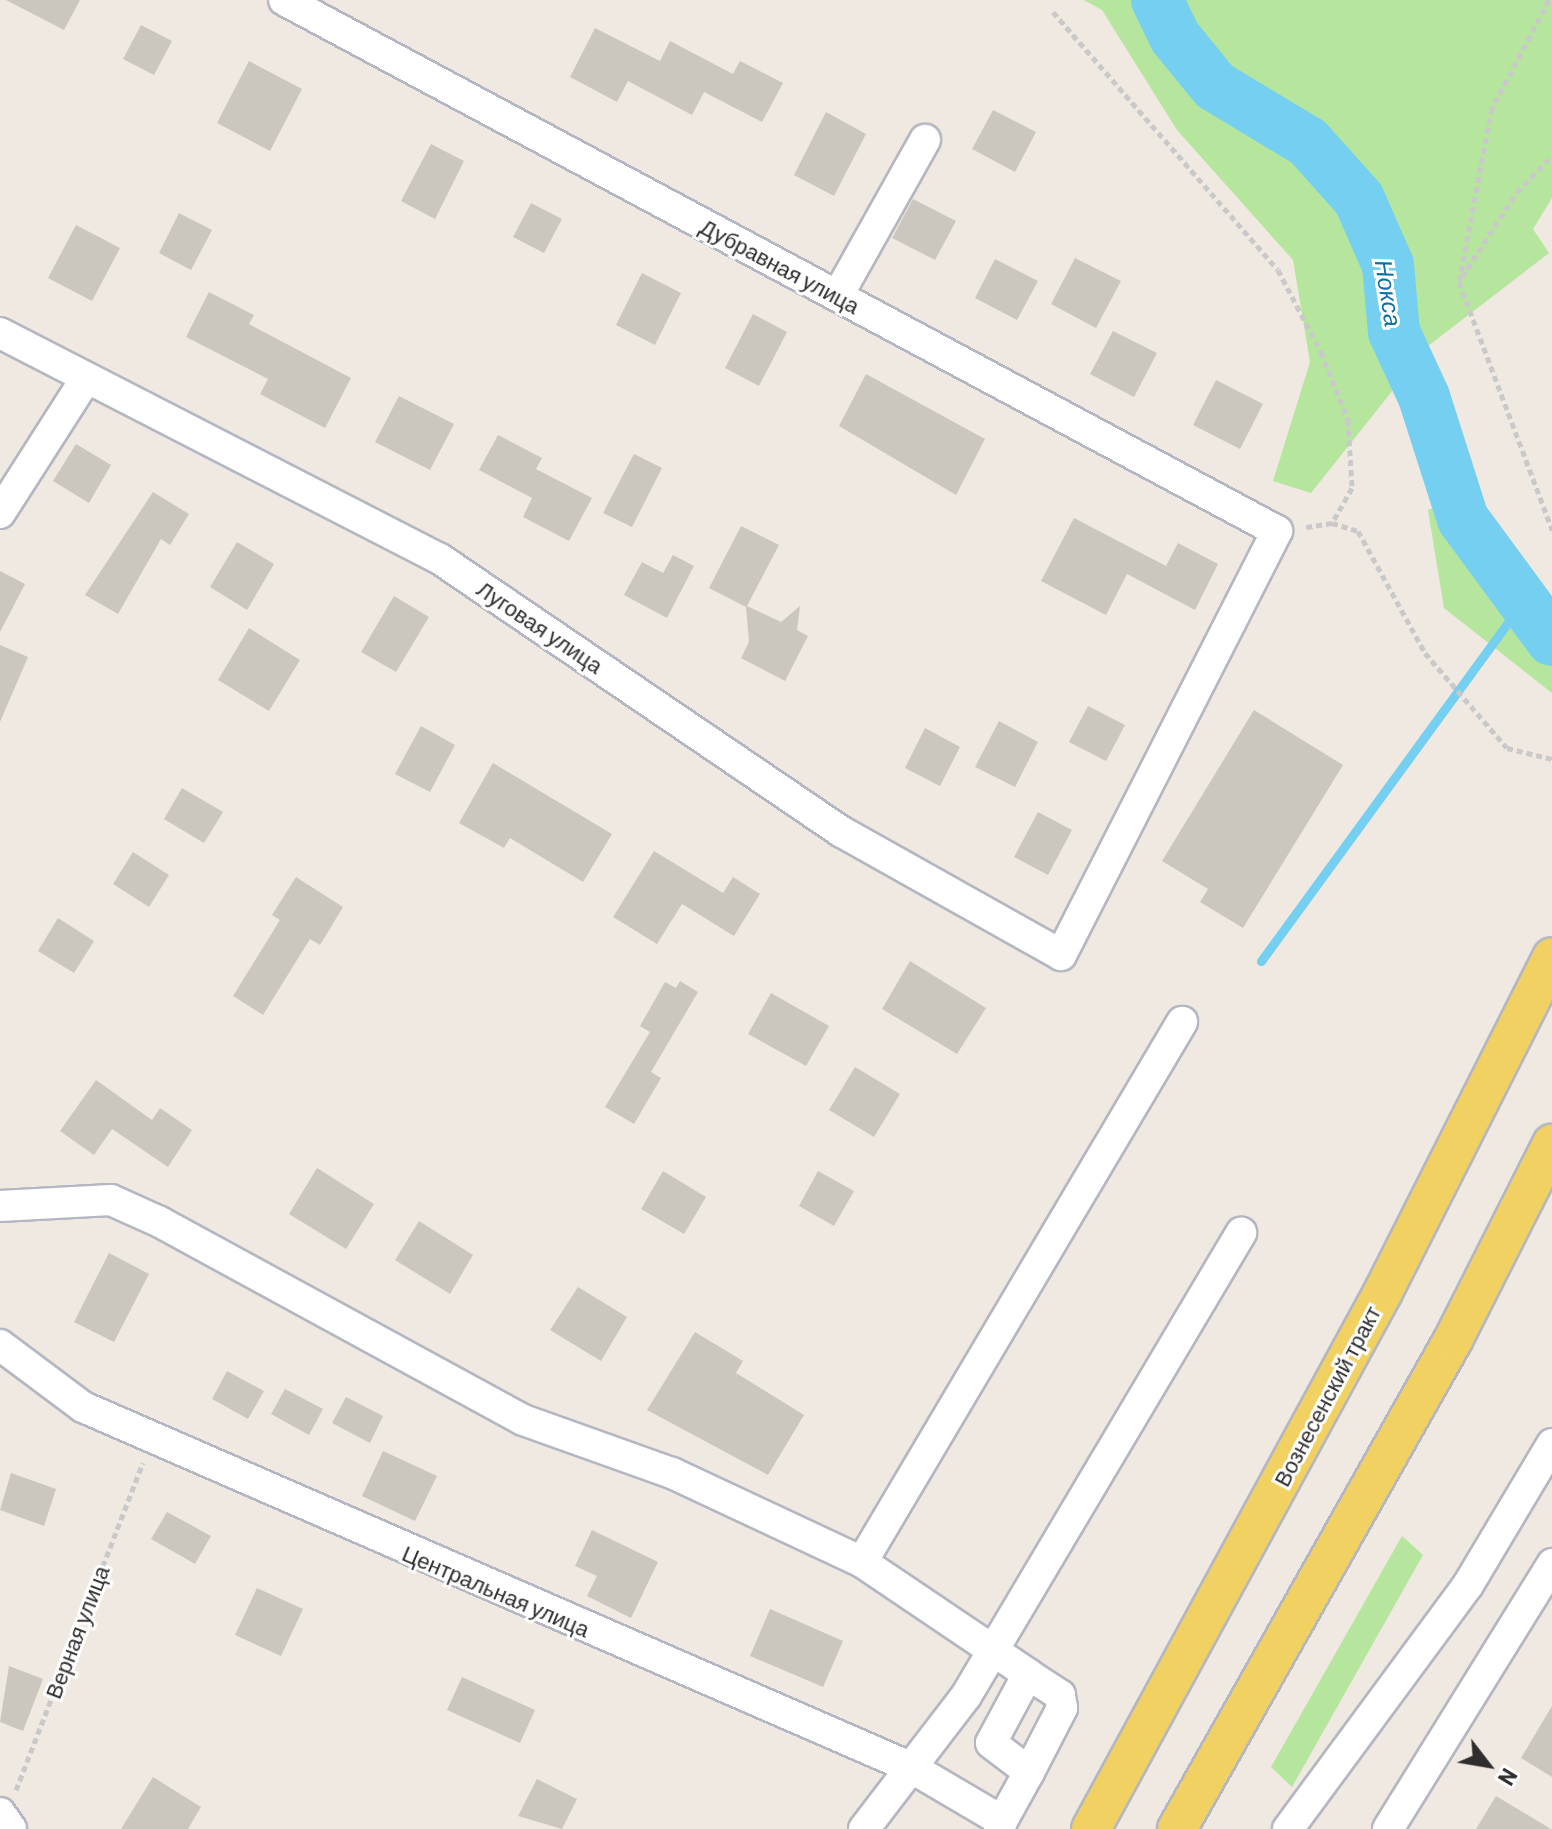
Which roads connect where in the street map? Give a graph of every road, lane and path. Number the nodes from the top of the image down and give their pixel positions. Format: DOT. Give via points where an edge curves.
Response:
graph roads {
  1 [pos="284,0"];
  2 [pos="1549,0"];
  3 [pos="1053,12"];
  4 [pos="925,140"];
  5 [pos="1552,156"];
  6 [pos="1459,282"];
  7 [pos="838,295"];
  8 [pos="0,333"];
  9 [pos="85,380"];
  10 [pos="0,513"];
  11 [pos="1332,523"];
  12 [pos="1552,530"];
  13 [pos="1277,531"];
  14 [pos="1552,759"];
  15 [pos="1552,957"];
  16 [pos="1182,1022"];
  17 [pos="1552,1144"];
  18 [pos="0,1206"];
  19 [pos="1241,1233"];
  20 [pos="0,1345"];
  21 [pos="153,1435"];
  22 [pos="1552,1444"];
  23 [pos="862,1562"];
  24 [pos="1552,1564"];
  25 [pos="990,1645"];
  26 [pos="1028,1674"];
  27 [pos="912,1768"];
  28 [pos="1029,1772"];
  29 [pos="3,1824"];
  30 [pos="1000,1825"];
  31 [pos="864,1829"];
  32 [pos="1091,1829"];
  33 [pos="1177,1829"];
  34 [pos="1288,1829"];
  35 [pos="1388,1829"];
  1 -- 7 [label="street, Дубравная улица"];
  2 -- 6 [label="path" via="1492,108"];
  3 -- 11 [label="path" via="1278,270 1348,420 1352,488"];
  4 -- 7 [label="street"];
  5 -- 6 [label="path" via="1517,192"];
  6 -- 12 [label="path"];
  7 -- 13 [label="street, Дубравная улица"];
  8 -- 9 [label="street, Луговая улица"];
  9 -- 10 [label="street"];
  9 -- 13 [label="street, Луговая улица" via="440,559 842,832 1061,955"];
  11 -- 13 [label="path"];
  11 -- 14 [label="path" via="1358,531 1425,653 1507,748"];
  15 -- 32 [label="main road, Вознесенский тракт" via="1383,1292"];
  16 -- 23 [label="street"];
  17 -- 33 [label="main road" via="1453,1340"];
  18 -- 23 [label="street" via="111,1200 523,1420 672,1473"];
  19 -- 25 [label="street"];
  20 -- 21 [label="street, Центральная улица" via="83,1407"];
  21 -- 27 [label="street, Центральная улица" via="412,1556"];
  21 -- 29 [label="path, Верная улица"];
  22 -- 34 [label="street" via="1468,1585"];
  23 -- 25 [label="street"];
  24 -- 35 [label="street"];
  25 -- 26 [label="street"];
  25 -- 27 [label="street" via="966,1696"];
  26 -- 28 [label="street" via="1060,1695 1062,1708"];
  26 -- 28 [label="street" via="991,1743"];
  27 -- 30 [label="street, Центральная улица"];
  27 -- 31 [label="street"];
  28 -- 30 [label="street"];
}
